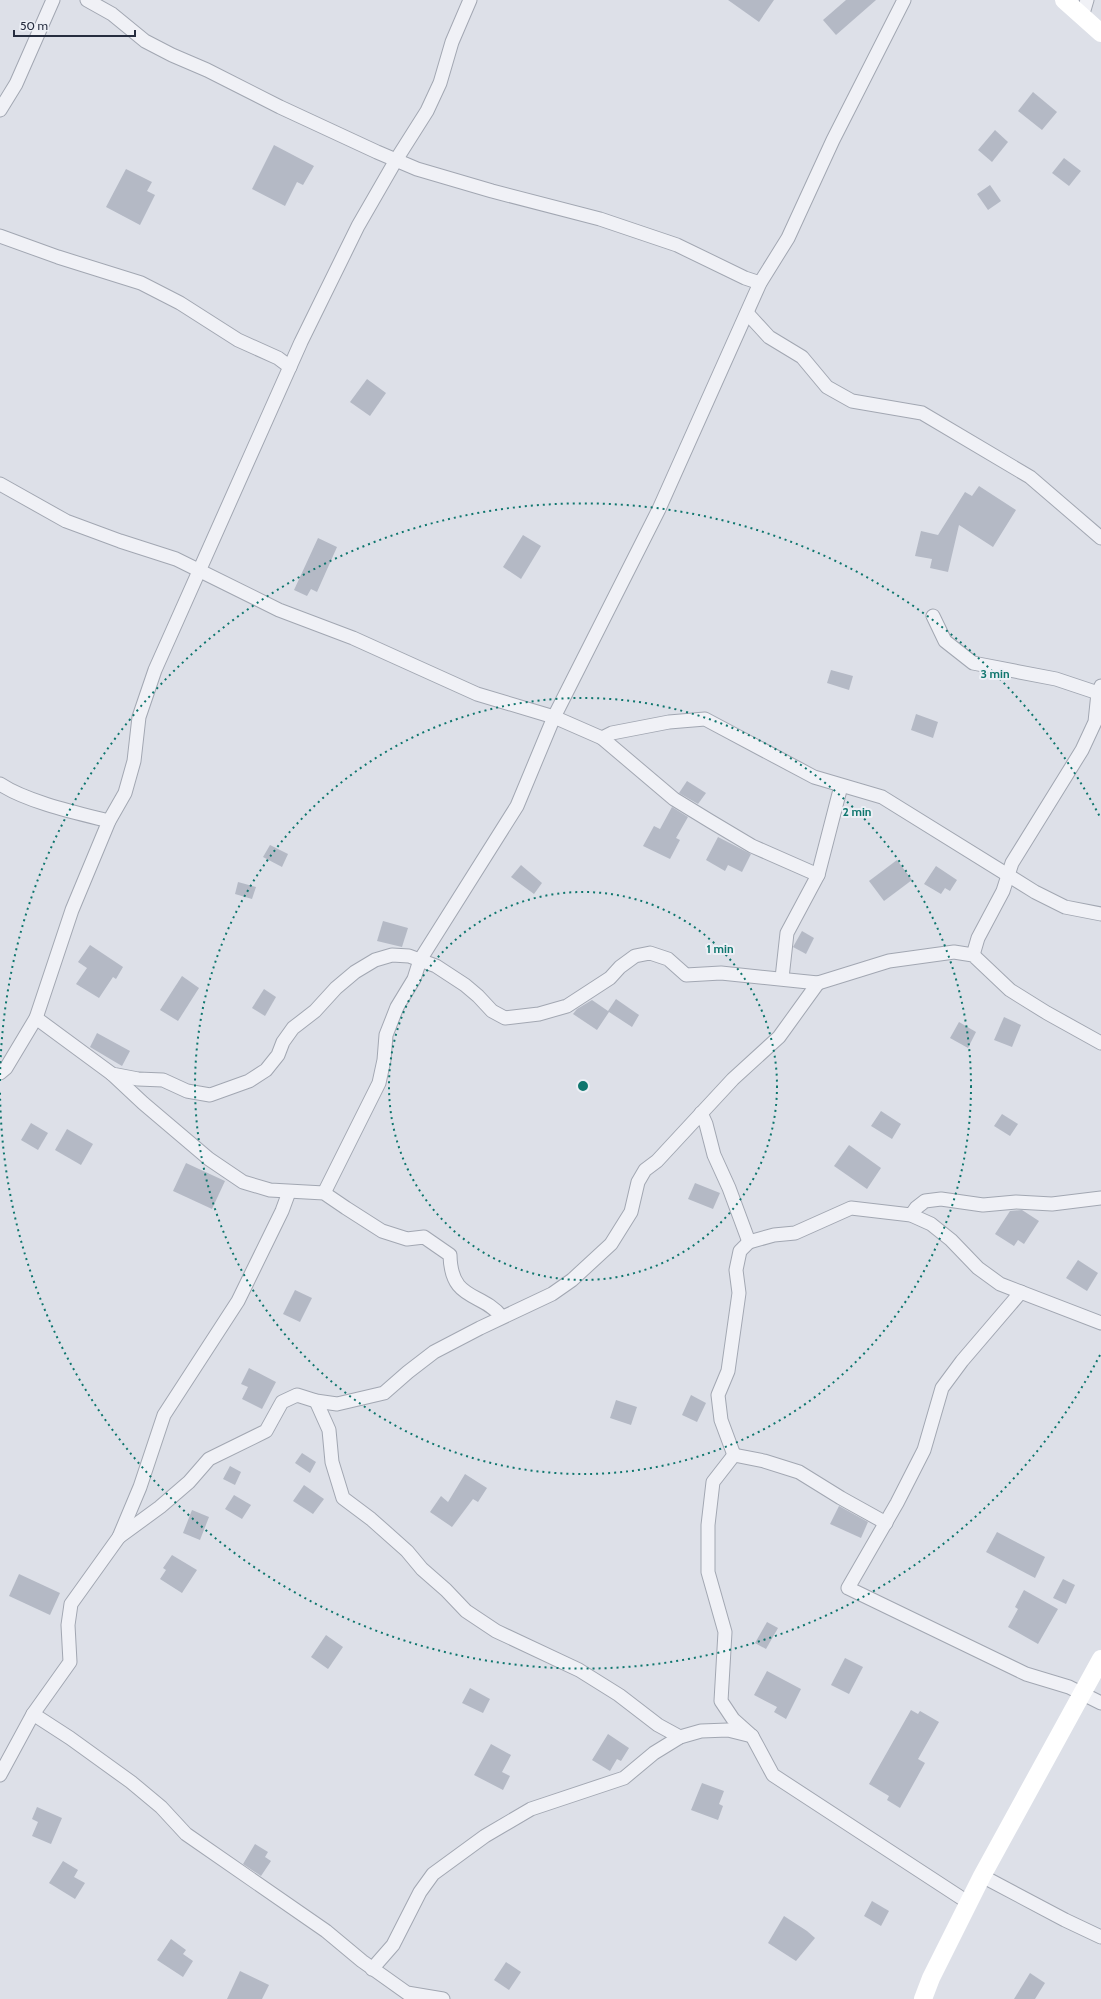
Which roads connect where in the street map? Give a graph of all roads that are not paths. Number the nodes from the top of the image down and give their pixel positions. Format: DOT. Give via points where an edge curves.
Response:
graph roads {
  1 [pos="53,0"];
  2 [pos="87,0"];
  3 [pos="470,0"];
  4 [pos="904,0"];
  5 [pos="1064,0"];
  6 [pos="1088,0"];
  7 [pos="1082,17"];
  8 [pos="1101,33"];
  9 [pos="0,110"];
  10 [pos="396,160"];
  11 [pos="0,236"];
  12 [pos="760,283"];
  13 [pos="747,313"];
  14 [pos="290,367"];
  15 [pos="0,484"];
  16 [pos="1101,538"];
  17 [pos="199,570"];
  18 [pos="933,616"];
  19 [pos="1099,690"];
  20 [pos="554,717"];
  21 [pos="602,738"];
  22 [pos="0,784"];
  23 [pos="841,786"];
  24 [pos="109,821"];
  25 [pos="818,875"];
  26 [pos="1008,876"];
  27 [pos="1101,914"];
  28 [pos="973,955"];
  29 [pos="420,960"];
  30 [pos="782,978"];
  31 [pos="818,983"];
  32 [pos="36,1018"];
  33 [pos="1101,1043"];
  34 [pos="0,1073"];
  35 [pos="112,1074"];
  36 [pos="701,1113"];
  37 [pos="289,1192"];
  38 [pos="324,1193"];
  39 [pos="1101,1198"];
  40 [pos="911,1215"];
  41 [pos="749,1242"];
  42 [pos="1021,1292"];
  43 [pos="502,1317"];
  44 [pos="1101,1323"];
  45 [pos="316,1401"];
  46 [pos="734,1455"];
  47 [pos="886,1523"];
  48 [pos="119,1537"];
  49 [pos="1101,1659"];
  50 [pos="1083,1693"];
  51 [pos="1101,1703"];
  52 [pos="33,1714"];
  53 [pos="752,1736"];
  54 [pos="680,1737"];
  55 [pos="0,1776"];
  56 [pos="982,1876"];
  57 [pos="969,1903"];
  58 [pos="1101,1937"];
  59 [pos="372,1969"];
  60 [pos="443,1999"];
  61 [pos="923,1999"];
  1 -- 9 [label="street" via="16,84"];
  2 -- 10 [label="street" via="112,14 145,40 172,55"];
  3 -- 10 [label="street" via="452,42 440,83 427,111"];
  4 -- 12 [label="street" via="833,140 788,238"];
  5 -- 7 [label="street"];
  6 -- 7 [label="street"];
  7 -- 8 [label="street"];
  10 -- 12 [label="street" via="417,169 492,191 607,221 677,245"];
  10 -- 14 [label="street" via="358,226"];
  11 -- 14 [label="street" via="141,283 180,303 238,340 278,358"];
  12 -- 13 [label="street"];
  13 -- 16 [label="street" via="769,337 802,357 827,387 852,401 922,413 1030,478"];
  13 -- 20 [label="street" via="659,509"];
  14 -- 17 [label="street"];
  15 -- 17 [label="street" via="66,521 176,559"];
  17 -- 20 [label="street" via="279,610 353,638 477,694"];
  17 -- 24 [label="street" via="155,670 139,717 134,761 124,793"];
  18 -- 19 [label="street" via="945,641 973,662"];
  19 -- 26 [label="street" via="1095,722 1082,750 1012,863"];
  20 -- 21 [label="street"];
  20 -- 29 [label="street" via="517,806"];
  21 -- 23 [label="street" via="669,722 705,719 814,777"];
  21 -- 25 [label="street" via="674,799 752,846"];
  22 -- 24 [label="street" via="10,791"];
  23 -- 25 [label="street"];
  23 -- 26 [label="street" via="882,797"];
  24 -- 32 [label="street" via="72,910"];
  25 -- 30 [label="street" via="787,933"];
  26 -- 27 [label="street" via="1065,907"];
  26 -- 28 [label="street" via="1003,891 978,938"];
  28 -- 31 [label="street" via="954,952 889,961"];
  28 -- 33 [label="street" via="1010,990"];
  29 -- 30 [label="street" via="452,976 478,996 492,1011 505,1018 539,1014 567,1006 610,978 635,956 650,953 668,959 686,975 721,973"];
  29 -- 35 [label="street" via="409,956 392,955 375,960 355,972 315,1011 293,1028 266,1070 249,1081 210,1095 187,1091 163,1080"];
  29 -- 38 [label="street" via="414,979 397,1006 386,1035 379,1083"];
  30 -- 31 [label="street"];
  31 -- 36 [label="street" via="779,1037 733,1079"];
  32 -- 34 [label="street" via="6,1068"];
  32 -- 35 [label="street"];
  35 -- 37 [label="street" via="142,1103 209,1159 243,1182 270,1190"];
  36 -- 41 [label="street" via="714,1155"];
  36 -- 43 [label="street" via="657,1161 645,1170 638,1182 631,1212 611,1244 572,1280 552,1294"];
  37 -- 38 [label="street"];
  37 -- 48 [label="street" via="238,1300 164,1415 140,1487"];
  38 -- 43 [label="street" via="382,1231 407,1239 424,1237 450,1255 450,1271 465,1293 497,1311"];
  39 -- 40 [label="street" via="1052,1204 1016,1202 983,1205 941,1199 926,1201"];
  40 -- 41 [label="street" via="851,1208 795,1233 774,1235"];
  40 -- 42 [label="street" via="931,1224 978,1268 1000,1284"];
  41 -- 46 [label="street" via="740,1251 736,1270 739,1293 728,1371 718,1395 721,1420"];
  42 -- 44 [label="street"];
  42 -- 47 [label="street" via="942,1388 924,1450"];
  43 -- 45 [label="street" via="434,1352 384,1393 337,1404"];
  45 -- 48 [label="street" via="297,1395 282,1402 266,1431 209,1459 190,1482"];
  45 -- 54 [label="street" via="329,1430 332,1462 343,1498 407,1551 466,1611 496,1631 579,1670 619,1695 658,1725"];
  46 -- 47 [label="street" via="799,1472"];
  46 -- 53 [label="street" via="713,1482 708,1525 708,1572 725,1632 721,1700 733,1718"];
  47 -- 50 [label="street" via="848,1588 1026,1674"];
  48 -- 52 [label="street" via="71,1604 68,1625 70,1662"];
  49 -- 50 [label="street"];
  50 -- 51 [label="street"];
  50 -- 56 [label="street"];
  52 -- 55 [label="street"];
  52 -- 59 [label="street" via="131,1782 186,1834 320,1927"];
  53 -- 54 [label="street" via="728,1730 701,1731"];
  53 -- 57 [label="street" via="774,1775"];
  54 -- 59 [label="street" via="654,1753 624,1778 531,1809 449,1860 432,1874 393,1945"];
  56 -- 57 [label="street"];
  56 -- 58 [label="street"];
  57 -- 61 [label="street"];
  59 -- 60 [label="street" via="407,1993"];
}
